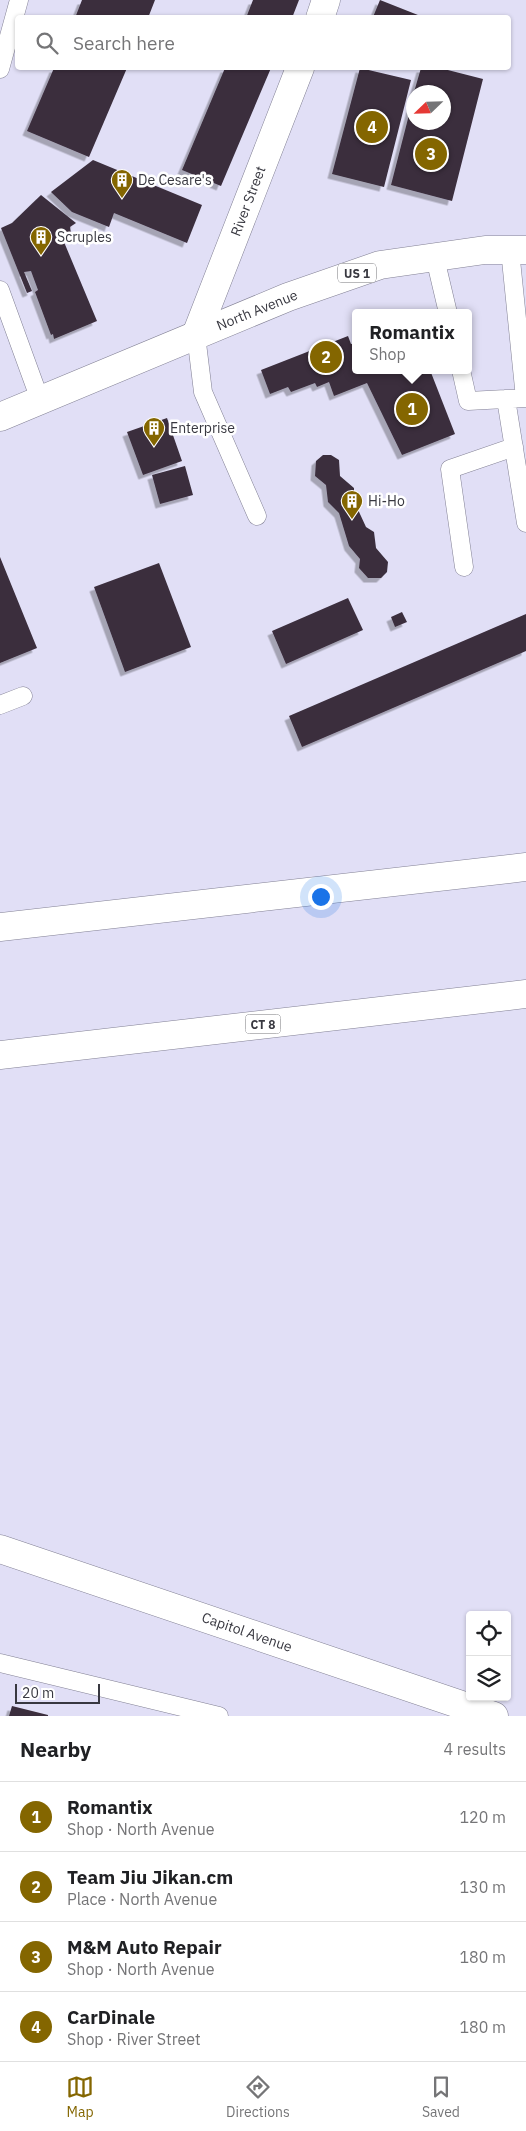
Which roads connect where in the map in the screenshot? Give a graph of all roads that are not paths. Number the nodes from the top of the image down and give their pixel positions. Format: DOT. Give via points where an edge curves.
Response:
graph roads {
  1 [pos="19,0"];
  2 [pos="326,0"];
  3 [pos="321,15"];
  4 [pos="0,69"];
  5 [pos="299,70"];
  6 [pos="518,250"];
  7 [pos="435,258"];
  8 [pos="0,290"];
  9 [pos="447,309"];
  10 [pos="196,334"];
  11 [pos="462,374"];
  12 [pos="506,399"];
  13 [pos="40,400"];
  14 [pos="0,416"];
  15 [pos="514,447"];
  16 [pos="257,516"];
  17 [pos="526,523"];
  18 [pos="464,567"];
  19 [pos="23,696"];
  20 [pos="0,705"];
  21 [pos="526,867"];
  22 [pos="0,927"];
  23 [pos="526,994"];
  24 [pos="0,1055"];
  25 [pos="0,1548"];
  26 [pos="0,1663"];
  27 [pos="218,1716"];
  28 [pos="494,1716"];
  1 -- 4 [label="lane"];
  2 -- 3 [label="main road"];
  5 -- 10 [label="main road, River Street"];
  6 -- 7 [label="main road, North Avenue / US 1" via="486,250"];
  6 -- 12 [label="lane" via="525,398"];
  7 -- 9 [label="lane"];
  7 -- 10 [label="main road, North Avenue / US 1" via="380,265"];
  8 -- 13 [label="lane"];
  10 -- 13 [label="main road, North Avenue / US 1"];
  10 -- 16 [label="lane" via="203,392"];
  11 -- 12 [label="lane" via="468,401"];
  12 -- 15 [label="lane"];
  13 -- 14 [label="main road, North Avenue / US 1"];
  15 -- 17 [label="lane"];
  15 -- 18 [label="lane" via="450,469"];
  19 -- 20 [label="lane"];
  21 -- 22 [label="main road"];
  23 -- 24 [label="main road, CT 8"];
  25 -- 28 [label="main road, Capitol Avenue"];
  26 -- 27 [label="lane"];
}
